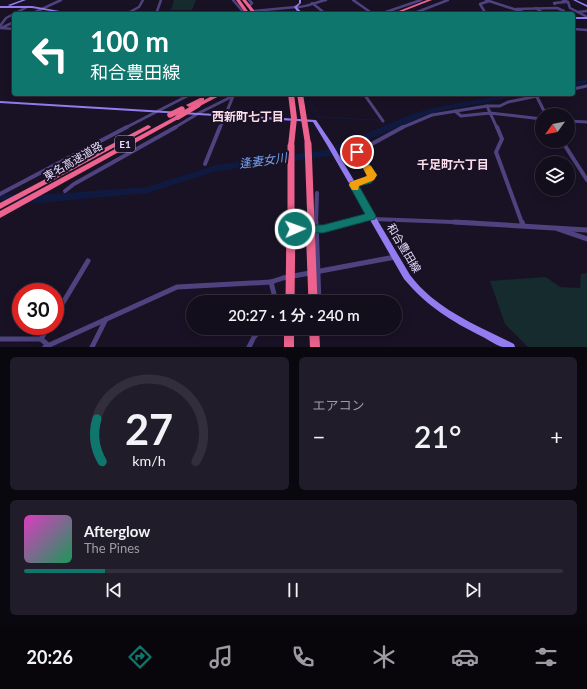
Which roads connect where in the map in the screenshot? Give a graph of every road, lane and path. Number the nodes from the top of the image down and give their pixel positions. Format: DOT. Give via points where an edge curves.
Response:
graph roads {
  1 [pos="25,0"];
  2 [pos="61,0"];
  3 [pos="143,0"];
  4 [pos="161,0"];
  5 [pos="233,0"];
  6 [pos="238,0"];
  7 [pos="244,0"];
  8 [pos="249,0"];
  9 [pos="300,0"];
  10 [pos="326,0"];
  11 [pos="353,0"];
  12 [pos="415,0"];
  13 [pos="421,0"];
  14 [pos="430,0"];
  15 [pos="437,0"];
  16 [pos="448,0"];
  17 [pos="486,0"];
  18 [pos="555,0"];
  19 [pos="574,0"];
  20 [pos="490,1"];
  21 [pos="561,1"];
  22 [pos="568,1"];
  23 [pos="312,2"];
  24 [pos="412,3"];
  25 [pos="555,4"];
  26 [pos="249,6"];
  27 [pos="587,6"];
  28 [pos="1,7"];
  29 [pos="27,7"];
  30 [pos="296,7"];
  31 [pos="43,8"];
  32 [pos="535,8"];
  33 [pos="516,9"];
  34 [pos="587,11"];
  35 [pos="17,12"];
  36 [pos="35,12"];
  37 [pos="63,12"];
  38 [pos="130,12"];
  39 [pos="157,12"];
  40 [pos="243,12"];
  41 [pos="247,12"];
  42 [pos="253,12"];
  43 [pos="261,12"];
  44 [pos="300,12"];
  45 [pos="324,12"];
  46 [pos="370,12"];
  47 [pos="386,12"];
  48 [pos="398,12"];
  49 [pos="406,12"];
  50 [pos="417,12"];
  51 [pos="485,12"];
  52 [pos="523,12"];
  53 [pos="541,12"];
  54 [pos="564,12"];
  55 [pos="578,12"];
  56 [pos="12,15"];
  57 [pos="575,18"];
  58 [pos="587,18"];
  59 [pos="12,23"];
  60 [pos="0,28"];
  61 [pos="12,29"];
  62 [pos="575,29"];
  63 [pos="587,30"];
  64 [pos="587,86"];
  65 [pos="575,89"];
  66 [pos="187,96"];
  67 [pos="207,96"];
  68 [pos="216,96"];
  69 [pos="233,96"];
  70 [pos="235,96"];
  71 [pos="291,96"];
  72 [pos="300,96"];
  73 [pos="365,96"];
  74 [pos="531,96"];
  75 [pos="536,96"];
  76 [pos="0,102"];
  77 [pos="487,106"];
  78 [pos="542,108"];
  79 [pos="160,110"];
  80 [pos="455,111"];
  81 [pos="199,113"];
  82 [pos="490,113"];
  83 [pos="227,114"];
  84 [pos="294,118"];
  85 [pos="535,118"];
  86 [pos="305,119"];
  87 [pos="383,121"];
  88 [pos="575,121"];
  89 [pos="587,122"];
  90 [pos="566,148"];
  91 [pos="357,152"];
  92 [pos="338,158"];
  93 [pos="205,164"];
  94 [pos="71,172"];
  95 [pos="587,180"];
  96 [pos="353,185"];
  97 [pos="65,191"];
  98 [pos="317,193"];
  99 [pos="0,194"];
  100 [pos="0,206"];
  101 [pos="0,215"];
  102 [pos="372,218"];
  103 [pos="523,225"];
  104 [pos="556,228"];
  105 [pos="284,229"];
  106 [pos="316,229"];
  107 [pos="587,230"];
  108 [pos="587,239"];
  109 [pos="395,257"];
  110 [pos="88,261"];
  111 [pos="319,271"];
  112 [pos="271,282"];
  113 [pos="274,295"];
  114 [pos="290,295"];
  115 [pos="313,295"];
  116 [pos="320,295"];
  117 [pos="64,301"];
  118 [pos="106,319"];
  119 [pos="43,335"];
  120 [pos="256,335"];
  121 [pos="289,335"];
  122 [pos="314,335"];
  123 [pos="319,335"];
  124 [pos="0,339"];
  125 [pos="41,339"];
  126 [pos="47,346"];
  127 [pos="92,347"];
  128 [pos="249,347"];
  129 [pos="289,347"];
  130 [pos="315,347"];
  131 [pos="319,347"];
  132 [pos="510,347"];
  1 -- 28 [label="main road"];
  2 -- 31 [label="street"];
  3 -- 38 [label="street" via="139,7"];
  4 -- 39 [label="street"];
  5 -- 40 [label="street"];
  6 -- 41 [label="highway"];
  7 -- 26 [label="highway"];
  8 -- 26 [label="street" via="252,3"];
  9 -- 30 [label="main road"];
  10 -- 23 [label="street"];
  11 -- 46 [label="street"];
  12 -- 24 [label="street" via="411,1"];
  13 -- 24 [label="street"];
  14 -- 48 [label="highway"];
  15 -- 49 [label="highway"];
  16 -- 50 [label="street"];
  17 -- 20 [label="street"];
  18 -- 21 [label="street"];
  19 -- 27 [label="main road"];
  20 -- 33 [label="street"];
  20 -- 51 [label="street" via="480,4"];
  21 -- 22 [label="street"];
  21 -- 25 [label="street"];
  22 -- 55 [label="street" via="570,8"];
  23 -- 30 [label="street" via="301,8"];
  23 -- 45 [label="street"];
  24 -- 47 [label="street"];
  26 -- 42 [label="highway"];
  28 -- 29 [label="main road"];
  29 -- 31 [label="main road"];
  29 -- 35 [label="street"];
  30 -- 43 [label="street"];
  30 -- 44 [label="main road"];
  31 -- 36 [label="street"];
  31 -- 37 [label="main road"];
  32 -- 33 [label="street"];
  32 -- 53 [label="street"];
  32 -- 54 [label="street" via="557,8"];
  33 -- 52 [label="street"];
  34 -- 55 [label="street"];
  55 -- 58 [label="street"];
  56 -- 60 [label="street" via="6,18"];
  57 -- 58 [label="main road"];
  59 -- 60 [label="street"];
  60 -- 61 [label="street"];
  62 -- 63 [label="street"];
  64 -- 65 [label="street"];
  66 -- 79 [label="street"];
  67 -- 94 [label="highway, 東名高速道路 / E1, bridge"];
  68 -- 94 [label="highway, 東名高速道路 / E1, bridge"];
  69 -- 81 [label="street"];
  70 -- 83 [label="street"];
  71 -- 84 [label="highway"];
  72 -- 86 [label="highway"];
  73 -- 87 [label="street"];
  74 -- 77 [label="street" via="500,106"];
  75 -- 78 [label="street"];
  76 -- 79 [label="main road, 和合豊田線"];
  77 -- 80 [label="street"];
  77 -- 82 [label="street"];
  79 -- 81 [label="main road, 和合豊田線"];
  79 -- 99 [label="street"];
  80 -- 82 [label="street" via="461,116"];
  80 -- 91 [label="street" via="416,121"];
  81 -- 83 [label="main road, 和合豊田線"];
  81 -- 97 [label="street"];
  82 -- 85 [label="street"];
  82 -- 103 [label="street" via="502,139 496,152"];
  83 -- 84 [label="main road, 和合豊田線"];
  83 -- 93 [label="street"];
  84 -- 86 [label="main road, 和合豊田線"];
  84 -- 114 [label="highway, bridge" via="291,146"];
  86 -- 92 [label="main road, 和合豊田線" via="311,119 316,123"];
  86 -- 115 [label="highway, bridge"];
  88 -- 89 [label="street"];
  90 -- 95 [label="street"];
  91 -- 92 [label="street"];
  91 -- 96 [label="street" via="372,175 368,181"];
  92 -- 96 [label="main road, 和合豊田線"];
  94 -- 100 [label="highway, 東名高速道路 / E1"];
  94 -- 101 [label="highway, 東名高速道路 / E1"];
  96 -- 102 [label="main road, 和合豊田線"];
  98 -- 106 [label="street"];
  102 -- 103 [label="street"];
  102 -- 106 [label="street"];
  102 -- 109 [label="main road, 和合豊田線"];
  103 -- 104 [label="street"];
  104 -- 107 [label="street"];
  104 -- 108 [label="street"];
  105 -- 106 [label="street"];
  106 -- 111 [label="street"];
  109 -- 111 [label="street"];
  109 -- 132 [label="main road, 和合豊田線" via="428,301"];
  110 -- 117 [label="street"];
  111 -- 112 [label="street"];
  111 -- 116 [label="street"];
  112 -- 113 [label="street"];
  112 -- 118 [label="street" via="176,287"];
  118 -- 126 [label="street"];
  118 -- 127 [label="street"];
  119 -- 125 [label="street"];
  120 -- 128 [label="street"];
  121 -- 129 [label="highway"];
  122 -- 130 [label="highway"];
  123 -- 131 [label="street"];
  124 -- 125 [label="street"];
  125 -- 126 [label="street"];
}
